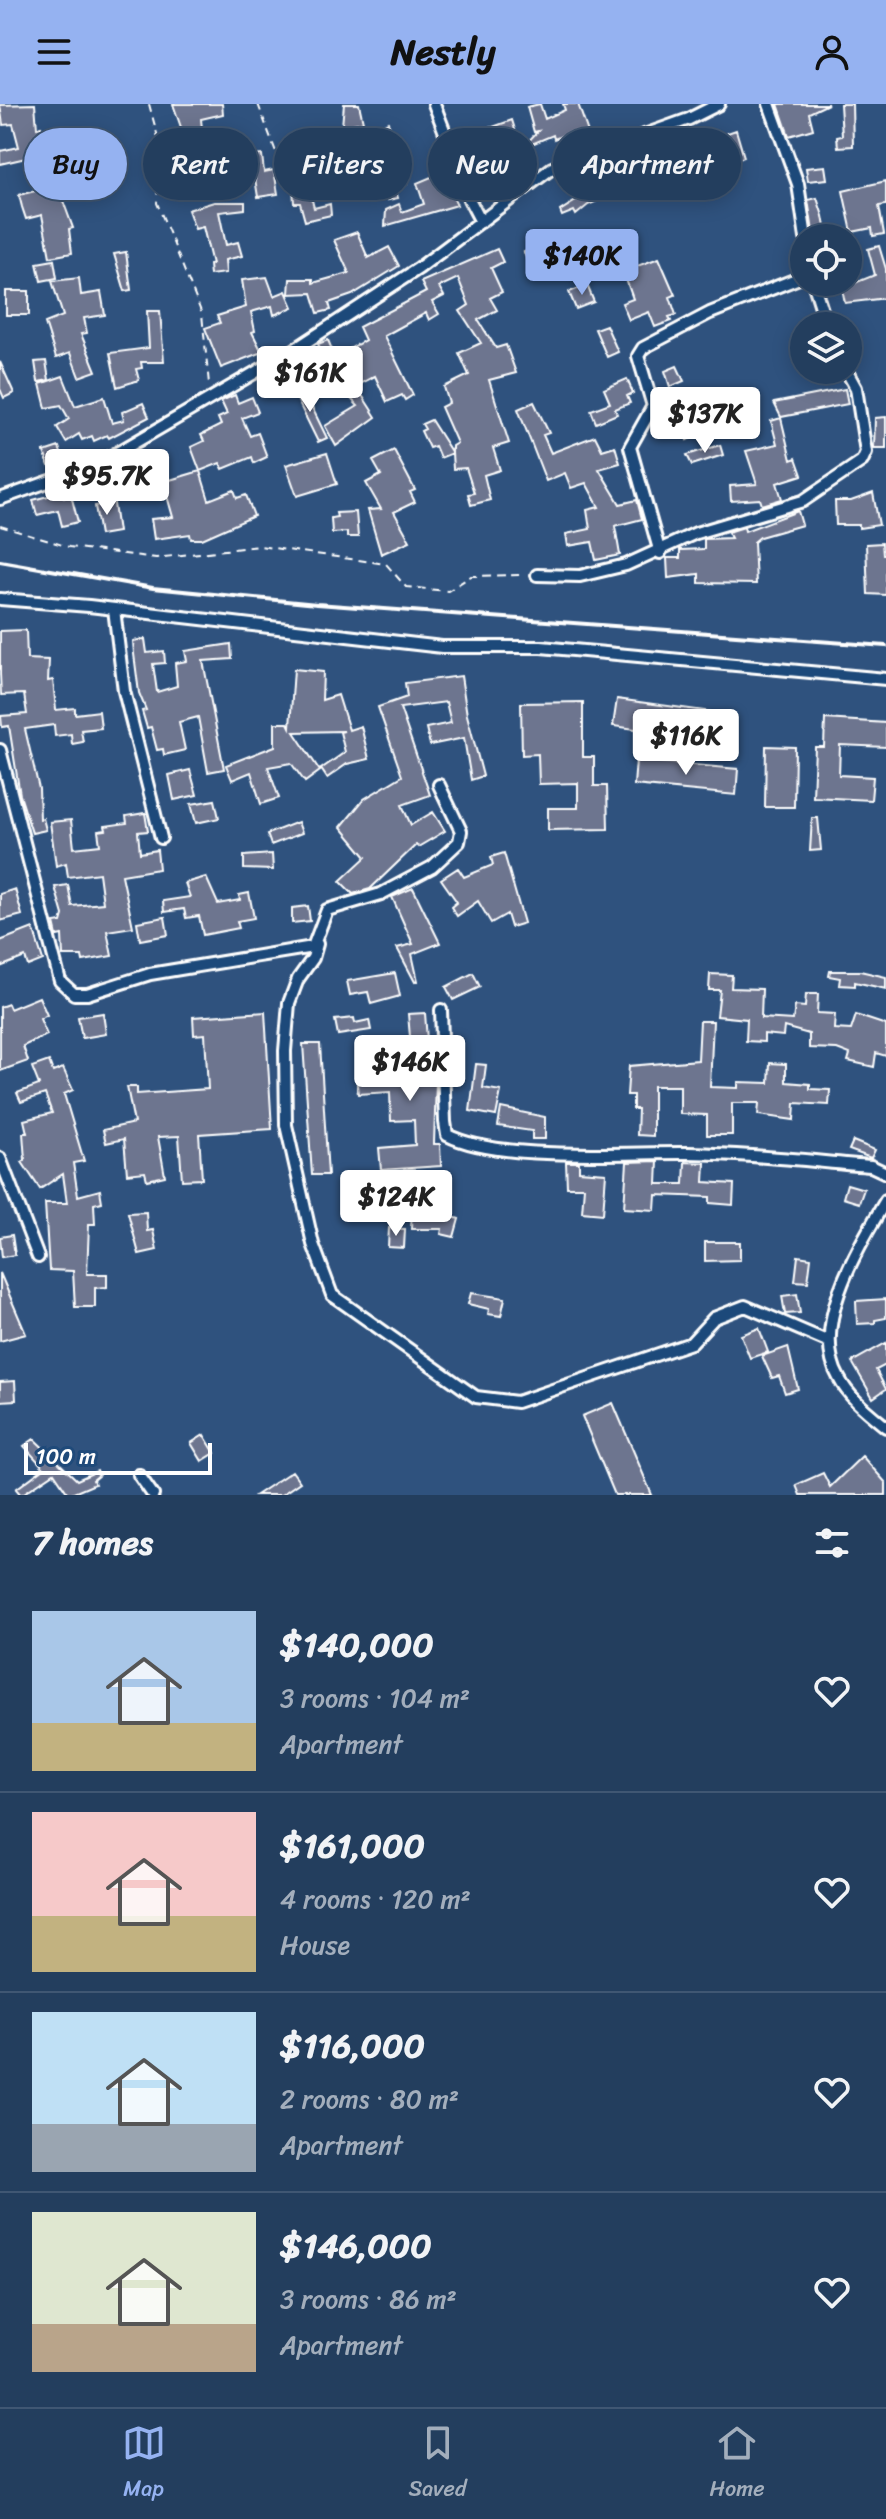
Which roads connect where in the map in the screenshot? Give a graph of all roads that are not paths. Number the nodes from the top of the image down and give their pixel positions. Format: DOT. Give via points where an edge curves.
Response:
graph roads {
  1 [pos="434,104"];
  2 [pos="719,104"];
  3 [pos="769,104"];
  4 [pos="481,222"];
  5 [pos="804,224"];
  6 [pos="790,282"];
  7 [pos="854,384"];
  8 [pos="0,499"];
  9 [pos="660,553"];
  10 [pos="537,575"];
  11 [pos="0,599"];
  12 [pos="114,609"];
  13 [pos="886,679"];
  14 [pos="0,750"];
  15 [pos="439,785"];
  16 [pos="161,838"];
  17 [pos="317,944"];
  18 [pos="441,1010"];
  19 [pos="0,1158"];
  20 [pos="886,1173"];
  21 [pos="886,1200"];
  22 [pos="38,1257"];
  23 [pos="829,1342"];
  24 [pos="886,1427"];
  25 [pos="139,1475"];
  26 [pos="153,1495"];
  1 -- 4 [label="street" via="452,151 469,171 469,199"];
  2 -- 4 [label="street" via="552,168"];
  3 -- 5 [label="street" via="798,184"];
  4 -- 8 [label="street" via="419,268 208,401 98,464"];
  6 -- 9 [label="street" via="710,313 643,348 638,356 653,406 630,447"];
  7 -- 9 [label="street" via="866,452 862,461 803,501 696,533"];
  9 -- 10 [label="street" via="580,576"];
  11 -- 12 [label="street"];
  12 -- 13 [label="street" via="442,647 541,647"];
  12 -- 16 [label="street" via="124,691"];
  14 -- 17 [label="street" via="66,989 87,994 150,974"];
  15 -- 17 [label="street" via="461,831 459,842 432,867 381,894 327,910"];
  17 -- 23 [label="street" via="289,1003 286,1125 313,1244 332,1295 476,1397 517,1402 691,1343 714,1318 745,1306"];
  18 -- 20 [label="street" via="447,1135 462,1143 526,1151 764,1156 871,1166"];
  19 -- 22 [label="street"];
  21 -- 23 [label="street" via="859,1244 836,1305"];
  23 -- 24 [label="street" via="838,1378"];
  25 -- 26 [label="street"];
}
